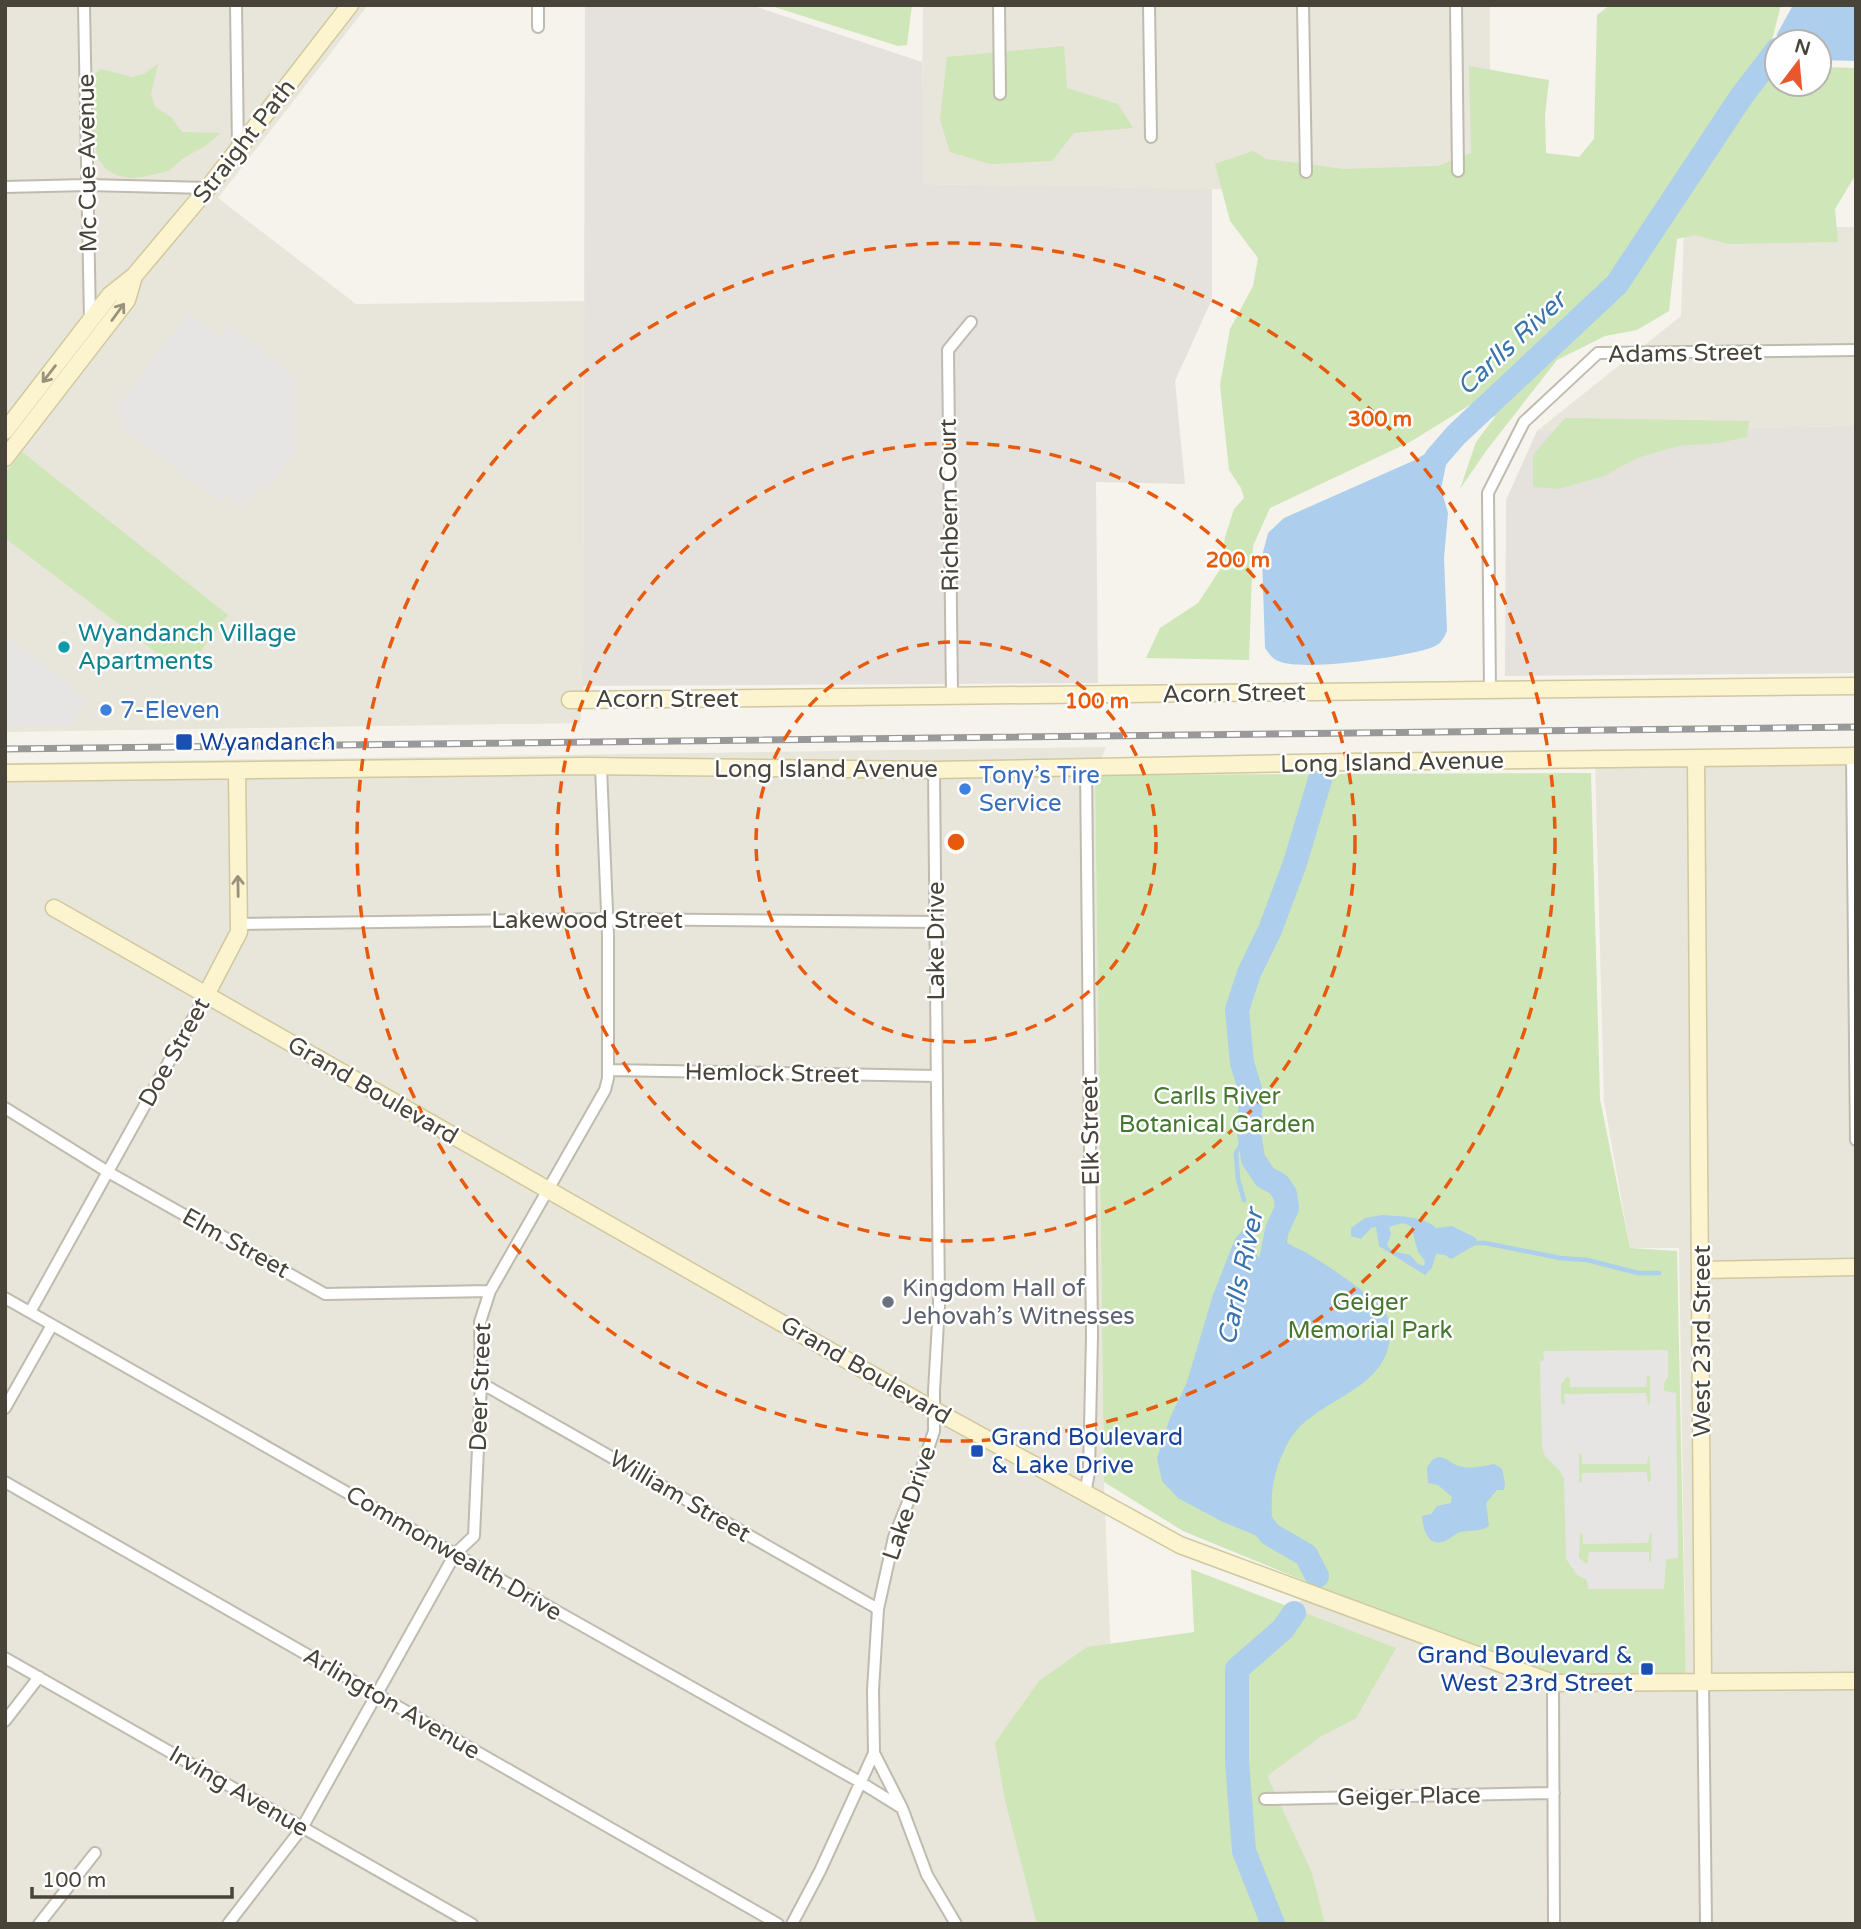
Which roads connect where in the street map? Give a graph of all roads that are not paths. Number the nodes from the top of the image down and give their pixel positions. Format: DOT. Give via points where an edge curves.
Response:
graph roads {
  1 [pos="84,5"];
  2 [pos="236,5"];
  3 [pos="350,5"];
  4 [pos="538,5"];
  5 [pos="999,5"];
  6 [pos="1149,5"];
  7 [pos="1303,5"];
  8 [pos="1456,5"];
  9 [pos="538,27"];
  10 [pos="1000,94"];
  11 [pos="1151,137"];
  12 [pos="238,149"];
  13 [pos="1458,171"];
  14 [pos="1306,172"];
  15 [pos="87,185"];
  16 [pos="5,187"];
  17 [pos="208,188"];
  18 [pos="134,276"];
  19 [pos="90,320"];
  20 [pos="971,322"];
  21 [pos="1856,350"];
  22 [pos="5,431"];
  23 [pos="5,458"];
  24 [pos="1856,686"];
  25 [pos="1490,690"];
  26 [pos="951,697"];
  27 [pos="570,700"];
  28 [pos="1854,756"];
  29 [pos="1696,758"];
  30 [pos="600,767"];
  31 [pos="1086,768"];
  32 [pos="934,770"];
  33 [pos="237,771"];
  34 [pos="5,774"];
  35 [pos="54,908"];
  36 [pos="607,919"];
  37 [pos="936,922"];
  38 [pos="239,924"];
  39 [pos="206,995"];
  40 [pos="608,1070"];
  41 [pos="936,1076"];
  42 [pos="5,1108"];
  43 [pos="1856,1140"];
  44 [pos="108,1172"];
  45 [pos="548,1189"];
  46 [pos="1856,1266"];
  47 [pos="1701,1270"];
  48 [pos="490,1292"];
  49 [pos="5,1298"];
  50 [pos="30,1312"];
  51 [pos="52,1325"];
  52 [pos="481,1383"];
  53 [pos="5,1408"];
  54 [pos="934,1410"];
  55 [pos="5,1482"];
  56 [pos="1085,1494"];
  57 [pos="455,1555"];
  58 [pos="878,1609"];
  59 [pos="5,1658"];
  60 [pos="39,1677"];
  61 [pos="1856,1681"];
  62 [pos="1703,1682"];
  63 [pos="1553,1683"];
  64 [pos="378,1695"];
  65 [pos="5,1720"];
  66 [pos="874,1753"];
  67 [pos="860,1782"];
  68 [pos="1554,1793"];
  69 [pos="1265,1799"];
  70 [pos="902,1808"];
  71 [pos="302,1828"];
  72 [pos="95,1853"];
  73 [pos="39,1924"];
  74 [pos="228,1924"];
  75 [pos="472,1924"];
  76 [pos="778,1924"];
  77 [pos="792,1924"];
  78 [pos="956,1924"];
  79 [pos="1554,1924"];
  80 [pos="1706,1924"];
  1 -- 15 [label="street, Mc Cue Avenue"];
  2 -- 12 [label="street"];
  3 -- 12 [label="street, Straight Path"];
  4 -- 9 [label="street"];
  5 -- 10 [label="street"];
  6 -- 11 [label="street"];
  7 -- 14 [label="street"];
  8 -- 13 [label="street"];
  12 -- 17 [label="street, Straight Path"];
  15 -- 16 [label="street"];
  15 -- 17 [label="street"];
  15 -- 19 [label="street, Mc Cue Avenue"];
  17 -- 18 [label="street, Straight Path"];
  18 -- 19 [label="street, Straight Path" via="110,295"];
  23 -- 18 [label="street, Straight Path, one-way" via="127,300"];
  19 -- 22 [label="street, Straight Path, one-way"];
  20 -- 26 [label="street, Richbern Court" via="948,350"];
  21 -- 25 [label="street, Adams Street" via="1598,353 1524,422 1488,493"];
  24 -- 25 [label="street, Acorn Street"];
  25 -- 26 [label="street, Acorn Street"];
  26 -- 27 [label="street, Acorn Street"];
  28 -- 29 [label="street, Long Island Avenue"];
  28 -- 43 [label="street"];
  29 -- 31 [label="street, Long Island Avenue"];
  29 -- 47 [label="street, West 23rd Street"];
  30 -- 32 [label="street, Long Island Avenue"];
  30 -- 33 [label="street, Long Island Avenue"];
  30 -- 36 [label="street, Deer Street"];
  31 -- 32 [label="street, Long Island Avenue"];
  31 -- 56 [label="street, Elk Street" via="1092,1336"];
  32 -- 37 [label="street, Lake Drive"];
  33 -- 34 [label="street, Long Island Avenue"];
  38 -- 33 [label="street, Doe Street, one-way"];
  35 -- 39 [label="street, Grand Boulevard"];
  36 -- 37 [label="street, Lakewood Street"];
  36 -- 38 [label="street, Lakewood Street"];
  36 -- 40 [label="street, Deer Street"];
  37 -- 41 [label="street, Lake Drive"];
  38 -- 39 [label="street, Doe Street"];
  39 -- 44 [label="street, Doe Street"];
  39 -- 45 [label="street, Grand Boulevard"];
  40 -- 41 [label="street, Hemlock Street"];
  40 -- 45 [label="street, Deer Street" via="604,1090"];
  41 -- 54 [label="street, Lake Drive" via="939,1305"];
  42 -- 44 [label="street, Elm Street"];
  44 -- 48 [label="street, Elm Street" via="325,1294"];
  44 -- 50 [label="street, Doe Street"];
  45 -- 48 [label="street, Deer Street"];
  45 -- 54 [label="street, Grand Boulevard"];
  46 -- 47 [label="street"];
  47 -- 62 [label="street, West 23rd Street"];
  48 -- 52 [label="street, Deer Street" via="480,1322"];
  49 -- 50 [label="street, Commonwealth Drive"];
  50 -- 51 [label="street, Commonwealth Drive"];
  51 -- 53 [label="street"];
  51 -- 57 [label="street, Commonwealth Drive"];
  52 -- 57 [label="street, Deer Street" via="474,1535"];
  52 -- 58 [label="street, William Street"];
  54 -- 56 [label="street, Grand Boulevard"];
  54 -- 58 [label="street, Lake Drive" via="934,1431 894,1537"];
  55 -- 64 [label="street, Arlington Avenue"];
  56 -- 63 [label="street, Grand Boulevard" via="1201,1554"];
  57 -- 64 [label="street, Deer Street"];
  57 -- 67 [label="street, Commonwealth Drive"];
  58 -- 66 [label="street, Lake Drive"];
  59 -- 60 [label="street, Irving Avenue"];
  60 -- 65 [label="street"];
  60 -- 71 [label="street, Irving Avenue"];
  61 -- 62 [label="street, Grand Boulevard"];
  62 -- 63 [label="street, Grand Boulevard"];
  62 -- 80 [label="street, West 23rd Street"];
  63 -- 68 [label="street"];
  64 -- 71 [label="street, Deer Street"];
  64 -- 76 [label="street, Arlington Avenue"];
  66 -- 67 [label="street, Lake Drive"];
  66 -- 70 [label="street"];
  67 -- 70 [label="street, Commonwealth Drive"];
  67 -- 77 [label="street, Lake Drive"];
  68 -- 69 [label="street, Geiger Place"];
  68 -- 79 [label="street"];
  70 -- 78 [label="street" via="927,1875"];
  71 -- 74 [label="street, Deer Street"];
  71 -- 75 [label="street, Irving Avenue"];
  72 -- 73 [label="street"];
}
